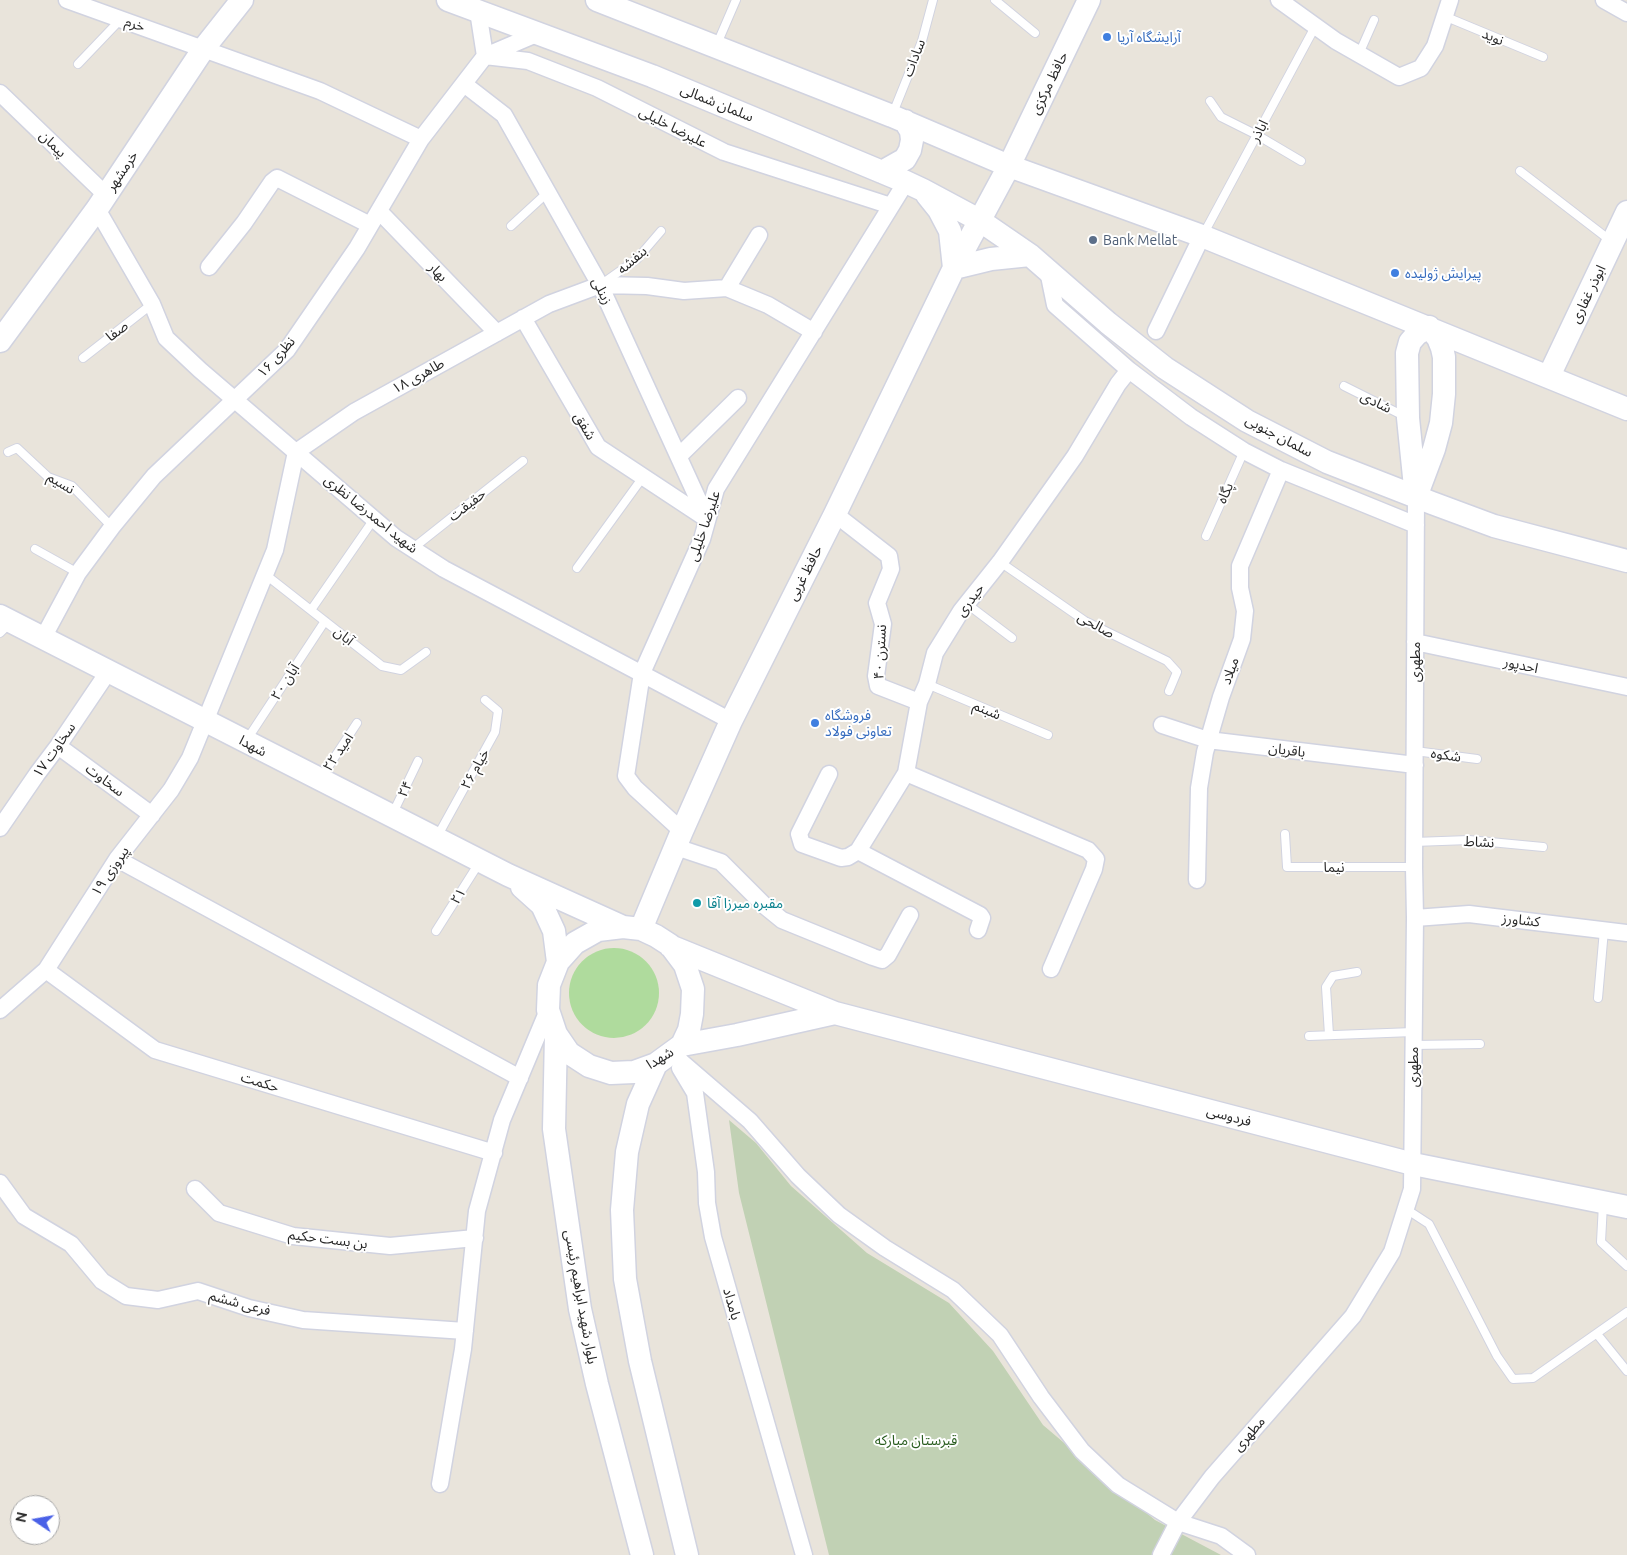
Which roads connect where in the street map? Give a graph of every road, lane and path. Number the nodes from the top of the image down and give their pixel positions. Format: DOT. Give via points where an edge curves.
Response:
graph roads {
  1 [pos="67,0"];
  2 [pos="242,0"];
  3 [pos="448,0"];
  4 [pos="597,0"];
  5 [pos="736,0"];
  6 [pos="933,0"];
  7 [pos="995,0"];
  8 [pos="1089,0"];
  9 [pos="1279,0"];
  10 [pos="1450,0"];
  11 [pos="1604,0"];
  12 [pos="648,9"];
  13 [pos="478,11"];
  14 [pos="1627,13"];
  15 [pos="1444,16"];
  16 [pos="121,19"];
  17 [pos="1374,20"];
  18 [pos="1316,25"];
  19 [pos="539,33"];
  20 [pos="1035,33"];
  21 [pos="716,47"];
  22 [pos="204,48"];
  23 [pos="1359,54"];
  24 [pos="485,56"];
  25 [pos="1543,57"];
  26 [pos="78,64"];
  27 [pos="464,84"];
  28 [pos="0,93"];
  29 [pos="1210,101"];
  30 [pos="898,118"];
  31 [pos="1257,135"];
  32 [pos="421,139"];
  33 [pos="1301,160"];
  34 [pos="1009,166"];
  35 [pos="1520,171"];
  36 [pos="882,172"];
  37 [pos="915,186"];
  38 [pos="548,193"];
  39 [pos="102,202"];
  40 [pos="891,206"];
  41 [pos="379,211"];
  42 [pos="1627,212"];
  43 [pos="979,220"];
  44 [pos="370,225"];
  45 [pos="511,226"];
  46 [pos="661,231"];
  47 [pos="758,235"];
  48 [pos="1202,236"];
  49 [pos="1613,243"];
  50 [pos="1030,255"];
  51 [pos="209,267"];
  52 [pos="954,268"];
  53 [pos="1048,271"];
  54 [pos="600,285"];
  55 [pos="727,288"];
  56 [pos="152,304"];
  57 [pos="523,318"];
  58 [pos="1429,327"];
  59 [pos="1156,331"];
  60 [pos="814,332"];
  61 [pos="497,333"];
  62 [pos="0,341"];
  63 [pos="83,358"];
  64 [pos="1129,370"];
  65 [pos="1549,376"];
  66 [pos="1344,386"];
  67 [pos="738,398"];
  68 [pos="235,400"];
  69 [pos="1627,408"];
  70 [pos="1408,418"];
  71 [pos="1244,451"];
  72 [pos="8,452"];
  73 [pos="296,452"];
  74 [pos="679,456"];
  75 [pos="523,461"];
  76 [pos="1282,470"];
  77 [pos="642,477"];
  78 [pos="1416,497"];
  79 [pos="835,514"];
  80 [pos="374,519"];
  81 [pos="707,519"];
  82 [pos="1416,525"];
  83 [pos="112,527"];
  84 [pos="1206,536"];
  85 [pos="412,548"];
  86 [pos="35,549"];
  87 [pos="1000,562"];
  88 [pos="1627,562"];
  89 [pos="577,568"];
  90 [pos="78,573"];
  91 [pos="266,575"];
  92 [pos="967,604"];
  93 [pos="311,610"];
  94 [pos="325,621"];
  95 [pos="4,624"];
  96 [pos="43,638"];
  97 [pos="1012,638"];
  98 [pos="1416,642"];
  99 [pos="426,652"];
  100 [pos="108,672"];
  101 [pos="642,673"];
  102 [pos="927,684"];
  103 [pos="1627,687"];
  104 [pos="1169,690"];
  105 [pos="485,700"];
  106 [pos="919,702"];
  107 [pos="206,720"];
  108 [pos="731,721"];
  109 [pos="357,723"];
  110 [pos="1162,725"];
  111 [pos="1048,735"];
  112 [pos="1208,740"];
  113 [pos="245,742"];
  114 [pos="58,746"];
  115 [pos="1415,758"];
  116 [pos="1476,759"];
  117 [pos="418,761"];
  118 [pos="906,773"];
  119 [pos="829,774"];
  120 [pos="320,780"];
  121 [pos="152,815"];
  122 [pos="392,816"];
  123 [pos="0,828"];
  124 [pos="1285,834"];
  125 [pos="436,839"];
  126 [pos="679,839"];
  127 [pos="1414,842"];
  128 [pos="1543,847"];
  129 [pos="858,851"];
  130 [pos="117,859"];
  131 [pos="480,861"];
  132 [pos="1414,867"];
  133 [pos="508,875"];
  134 [pos="1198,880"];
  135 [pos="910,915"];
  136 [pos="1415,918"];
  137 [pos="632,928"];
  138 [pos="978,930"];
  139 [pos="1604,930"];
  140 [pos="436,931"];
  141 [pos="1627,933"];
  142 [pos="670,945"];
  143 [pos="558,962"];
  144 [pos="1051,969"];
  145 [pos="46,970"];
  146 [pos="1357,972"];
  147 [pos="1598,998"];
  148 [pos="0,1010"];
  149 [pos="548,1010"];
  150 [pos="835,1013"];
  151 [pos="556,1034"];
  152 [pos="1329,1035"];
  153 [pos="1310,1036"];
  154 [pos="1413,1038"];
  155 [pos="1480,1044"];
  156 [pos="670,1054"];
  157 [pos="520,1078"];
  158 [pos="494,1153"];
  159 [pos="1413,1164"];
  160 [pos="0,1183"];
  161 [pos="195,1189"];
  162 [pos="1604,1202"];
  163 [pos="1627,1206"];
  164 [pos="1406,1209"];
  165 [pos="474,1238"];
  166 [pos="1627,1266"];
  167 [pos="1627,1312"];
  168 [pos="465,1331"];
  169 [pos="1597,1334"];
  170 [pos="1627,1372"];
  171 [pos="440,1484"];
  172 [pos="1178,1522"];
  173 [pos="642,1555"];
  174 [pos="687,1555"];
  175 [pos="804,1555"];
  176 [pos="1161,1555"];
  177 [pos="1247,1555"];
  1 -- 16 [label="street, خرم"];
  2 -- 22 [label="main road, خرمشهر"];
  3 -- 13 [label="main road, سلمان شمالی"];
  4 -- 12 [label="main road"];
  5 -- 21 [label="lane"];
  6 -- 30 [label="lane, سادات"];
  7 -- 20 [label="lane"];
  8 -- 34 [label="main road, حافظ مرکزی"];
  9 -- 18 [label="street"];
  10 -- 15 [label="street"];
  11 -- 14 [label="street"];
  12 -- 21 [label="main road"];
  13 -- 19 [label="main road, سلمان شمالی"];
  13 -- 24 [label="street"];
  15 -- 23 [label="street" via="1422,68 1399,77"];
  15 -- 25 [label="lane, نوید"];
  16 -- 22 [label="street, خرم"];
  16 -- 26 [label="lane"];
  17 -- 23 [label="lane"];
  18 -- 23 [label="street"];
  18 -- 31 [label="lane, اباذر"];
  19 -- 24 [label="street"];
  19 -- 36 [label="main road, سلمان شمالی" via="652,76"];
  21 -- 30 [label="main road"];
  22 -- 32 [label="street, خرم" via="320,91"];
  22 -- 39 [label="main road, خرمشهر"];
  24 -- 27 [label="street, نظری ۱۶"];
  24 -- 40 [label="street, علیرضا خلیلی" via="528,61 598,88 724,152"];
  27 -- 32 [label="street, نظری ۱۶"];
  27 -- 38 [label="street, زینلی" via="504,115"];
  28 -- 39 [label="street, پیمان"];
  29 -- 31 [label="lane" via="1221,118"];
  30 -- 34 [label="main road"];
  30 -- 36 [label="main road" via="911,131 910,150 905,159"];
  31 -- 33 [label="lane"];
  31 -- 48 [label="lane, اباذر"];
  32 -- 41 [label="street, نظری ۱۶"];
  34 -- 43 [label="main road, حافظ مرکزی"];
  34 -- 48 [label="main road"];
  35 -- 49 [label="lane"];
  36 -- 37 [label="main road, سلمان شمالی"];
  37 -- 40 [label="street, علیرضا خلیلی"];
  37 -- 43 [label="main road, سلمان شمالی"];
  37 -- 52 [label="main road" via="939,210 950,231"];
  38 -- 45 [label="lane"];
  38 -- 54 [label="street, زینلی"];
  39 -- 56 [label="street, شهید احمدرضا نظری"];
  39 -- 62 [label="main road, خرمشهر"];
  40 -- 60 [label="street, علیرضا خلیلی"];
  41 -- 44 [label="street, نظری ۱۶"];
  41 -- 61 [label="street, بهار"];
  42 -- 49 [label="main road, ابوذر غفاری"];
  43 -- 50 [label="main road, سلمان جنوبی"];
  43 -- 52 [label="main road, حافظ غربی"];
  44 -- 51 [label="street" via="277,178"];
  44 -- 68 [label="street, نظری ۱۶" via="287,350"];
  46 -- 54 [label="lane, بنفشه" via="637,258"];
  47 -- 55 [label="street"];
  48 -- 58 [label="main road"];
  48 -- 59 [label="street"];
  49 -- 65 [label="main road, ابوذر غفاری"];
  50 -- 52 [label="main road" via="991,259"];
  50 -- 53 [label="main road, سلمان جنوبی"];
  52 -- 79 [label="main road, حافظ غربی"];
  53 -- 64 [label="street" via="1055,305"];
  53 -- 78 [label="main road, سلمان جنوبی" via="1143,352 1247,421 1328,462"];
  54 -- 55 [label="street, طاهری ۱۸" via="684,291"];
  54 -- 57 [label="street, طاهری ۱۸" via="549,304"];
  54 -- 74 [label="street, زینلی"];
  55 -- 60 [label="street, طاهری ۱۸"];
  56 -- 63 [label="lane, صفا"];
  56 -- 68 [label="street, شهید احمدرضا نظری" via="166,338"];
  57 -- 61 [label="street, طاهری ۱۸"];
  57 -- 77 [label="street, شفق" via="598,447"];
  58 -- 65 [label="main road"];
  58 -- 70 [label="main road, مطهری" via="1417,334 1407,347"];
  58 -- 78 [label="main road, مطهری" via="1442,348 1444,394 1434,449"];
  60 -- 81 [label="street, علیرضا خلیلی" via="716,489"];
  61 -- 73 [label="street, طاهری ۱۸" via="354,412"];
  64 -- 71 [label="street" via="1191,417"];
  64 -- 87 [label="street, حیدری" via="1075,456"];
  65 -- 69 [label="main road"];
  66 -- 70 [label="lane, شادی"];
  67 -- 74 [label="street"];
  68 -- 73 [label="street, شهید احمدرضا نظری"];
  68 -- 83 [label="street, نظری ۱۶" via="154,476"];
  70 -- 78 [label="main road, مطهری"];
  71 -- 76 [label="street"];
  71 -- 84 [label="lane, پگاه"];
  72 -- 83 [label="lane, نسیم" via="17,448 48,477 72,486"];
  73 -- 80 [label="street, شهید احمدرضا نظری"];
  73 -- 91 [label="street" via="275,550"];
  74 -- 81 [label="street, زینلی"];
  75 -- 85 [label="lane, حقیقت"];
  76 -- 82 [label="street"];
  76 -- 112 [label="street, میلاد" via="1240,566 1245,611 1242,639"];
  77 -- 81 [label="street, شفق"];
  77 -- 89 [label="lane"];
  78 -- 82 [label="street, مطهری"];
  78 -- 88 [label="main road, سلمان جنوبی" via="1494,526"];
  79 -- 106 [label="street, نسترن ۴۰" via="889,556 891,569 877,603 883,624 876,676 878,686"];
  79 -- 108 [label="main road, حافظ غربی"];
  80 -- 85 [label="street, شهید احمدرضا نظری"];
  80 -- 93 [label="lane"];
  81 -- 101 [label="street, علیرضا خلیلی" via="695,557"];
  82 -- 98 [label="street, مطهری"];
  83 -- 90 [label="street, نظری ۱۶"];
  85 -- 101 [label="street, شهید احمدرضا نظری" via="444,569"];
  86 -- 90 [label="lane"];
  87 -- 92 [label="street, حیدری"];
  87 -- 104 [label="lane, صالحی" via="1084,621 1167,661 1177,672"];
  90 -- 96 [label="street, نظری ۱۶"];
  91 -- 93 [label="lane, آبان"];
  91 -- 107 [label="street"];
  92 -- 97 [label="lane"];
  92 -- 102 [label="street, حیدری" via="935,653"];
  93 -- 94 [label="lane, آبان"];
  94 -- 99 [label="lane, آبان" via="382,666 401,670"];
  94 -- 113 [label="lane, آبان ۲۰"];
  95 -- 96 [label="main road, شهدا"];
  96 -- 100 [label="main road, شهدا"];
  98 -- 103 [label="street, احدپور"];
  98 -- 115 [label="street, مطهری"];
  100 -- 107 [label="main road, شهدا"];
  100 -- 114 [label="street, سخاوت ۱۷"];
  101 -- 108 [label="street, شهید احمدرضا نظری"];
  101 -- 126 [label="street, علیرضا خلیلی" via="626,776"];
  102 -- 106 [label="street, حیدری"];
  102 -- 111 [label="lane, شبنم"];
  105 -- 125 [label="lane, خیام ۲۶" via="498,711 495,732"];
  106 -- 118 [label="street, حیدری"];
  107 -- 113 [label="main road, شهدا"];
  107 -- 121 [label="street, پیروزی ۱۹" via="190,758"];
  108 -- 126 [label="main road, حافظ غربی"];
  109 -- 120 [label="lane, امید ۲۲"];
  110 -- 112 [label="street, باقریان"];
  112 -- 115 [label="street, باقریان"];
  112 -- 134 [label="street, میلاد" via="1198,788"];
  113 -- 120 [label="main road, شهدا"];
  114 -- 121 [label="street, سخاوت"];
  114 -- 123 [label="street, سخاوت ۱۷"];
  115 -- 116 [label="lane, شکوه"];
  115 -- 127 [label="street, مطهری"];
  117 -- 122 [label="lane, ۲۴"];
  118 -- 129 [label="street, حیدری"];
  118 -- 144 [label="street" via="1088,850 1096,859"];
  119 -- 129 [label="street" via="799,834 800,840 802,844 841,858"];
  120 -- 122 [label="main road, شهدا"];
  121 -- 130 [label="street, پیروزی ۱۹"];
  122 -- 125 [label="main road, شهدا"];
  124 -- 132 [label="lane, نیما" via="1287,867"];
  125 -- 131 [label="main road, شهدا"];
  126 -- 135 [label="street" via="722,862 782,920 882,960 888,956"];
  126 -- 137 [label="main road, حافظ غربی"];
  127 -- 128 [label="lane, نشاط" via="1469,840"];
  127 -- 132 [label="street, مطهری"];
  129 -- 138 [label="street" via="980,915"];
  130 -- 145 [label="street, پیروزی ۱۹"];
  130 -- 157 [label="street"];
  131 -- 133 [label="main road, شهدا"];
  131 -- 140 [label="lane, ۲۱"];
  132 -- 136 [label="street, مطهری"];
  133 -- 137 [label="main road"];
  133 -- 143 [label="main road" via="542,905 554,931"];
  136 -- 139 [label="street, کشاورز" via="1469,914"];
  136 -- 154 [label="street, مطهری"];
  137 -- 142 [label="main road, شهدا"];
  137 -- 143 [label="main road, شهدا" via="598,930 575,943"];
  139 -- 141 [label="street, کشاورز"];
  139 -- 147 [label="lane"];
  142 -- 150 [label="main road, فردوسی"];
  142 -- 156 [label="main road, شهدا" via="685,965 693,989 689,1030"];
  143 -- 149 [label="main road, شهدا" via="549,985"];
  145 -- 148 [label="street, پیروزی ۱۹"];
  145 -- 158 [label="street, حکمت" via="155,1050"];
  146 -- 152 [label="lane" via="1333,976 1326,987"];
  149 -- 151 [label="main road, شهدا"];
  149 -- 157 [label="street"];
  150 -- 156 [label="main road"];
  150 -- 159 [label="main road, فردوسی"];
  151 -- 156 [label="main road, شهدا" via="570,1052 588,1066 611,1073 634,1072"];
  151 -- 173 [label="main road, بلوار شهید ابراهیم رئیسی" via="554,1129 580,1309"];
  152 -- 153 [label="lane"];
  152 -- 154 [label="lane"];
  154 -- 155 [label="lane"];
  154 -- 159 [label="street, مطهری"];
  156 -- 172 [label="street" via="750,1120 798,1176 839,1215 953,1290 1000,1335 1082,1451 1118,1485"];
  156 -- 174 [label="main road" via="638,1104 627,1152 622,1210 625,1279 640,1361"];
  156 -- 175 [label="street, بامداد" via="696,1093 713,1237"];
  157 -- 158 [label="street" via="502,1120"];
  158 -- 165 [label="street" via="477,1211"];
  159 -- 162 [label="main road, فردوسی"];
  159 -- 164 [label="street, مطهری" via="1412,1189"];
  160 -- 168 [label="street, فرعی ششم" via="24,1216 71,1244 102,1281 126,1296 158,1300 198,1292 303,1320"];
  161 -- 165 [label="street, بن بست حکیم" via="219,1213 293,1236 390,1246"];
  162 -- 163 [label="main road, فردوسی"];
  162 -- 166 [label="lane" via="1601,1242"];
  164 -- 169 [label="lane" via="1430,1224 1497,1356 1513,1379 1533,1378"];
  164 -- 172 [label="street, مطهری" via="1392,1252 1353,1316 1212,1477"];
  165 -- 168 [label="street"];
  167 -- 169 [label="lane"];
  168 -- 171 [label="street"];
  169 -- 170 [label="lane"];
  172 -- 176 [label="street, مطهری"];
  172 -- 177 [label="street" via="1221,1536"];
}
